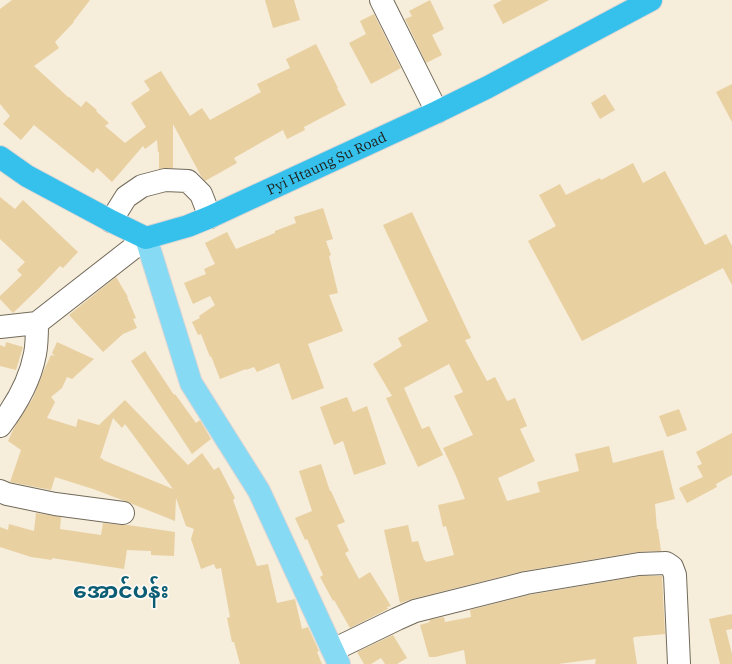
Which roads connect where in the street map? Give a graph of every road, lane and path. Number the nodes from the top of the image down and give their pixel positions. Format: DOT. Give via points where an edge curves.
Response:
graph roads {
  1 [pos="381,0"];
  2 [pos="651,0"];
  3 [pos="436,112"];
  4 [pos="0,157"];
  5 [pos="210,217"];
  6 [pos="111,221"];
  7 [pos="146,238"];
  8 [pos="37,323"];
  9 [pos="0,327"];
  10 [pos="0,426"];
  11 [pos="0,491"];
  12 [pos="123,513"];
  13 [pos="336,657"];
  14 [pos="679,664"];
  1 -- 3 [label="street"];
  2 -- 3 [label="highway, Pyi Htaung Su Road"];
  3 -- 5 [label="highway, Pyi Htaung Su Road"];
  4 -- 6 [label="highway" via="27,176"];
  5 -- 6 [label="street" via="201,194 188,181 164,180 142,186 126,197"];
  5 -- 7 [label="highway, Pyi Htaung Su Road"];
  6 -- 7 [label="highway"];
  7 -- 8 [label="street"];
  7 -- 13 [label="main road" via="191,383 259,491"];
  8 -- 9 [label="street"];
  8 -- 10 [label="street" via="35,354 27,383"];
  11 -- 12 [label="street" via="55,504"];
  13 -- 14 [label="street" via="397,619 416,612 526,583 639,564 666,563 672,567 675,575"];
}
